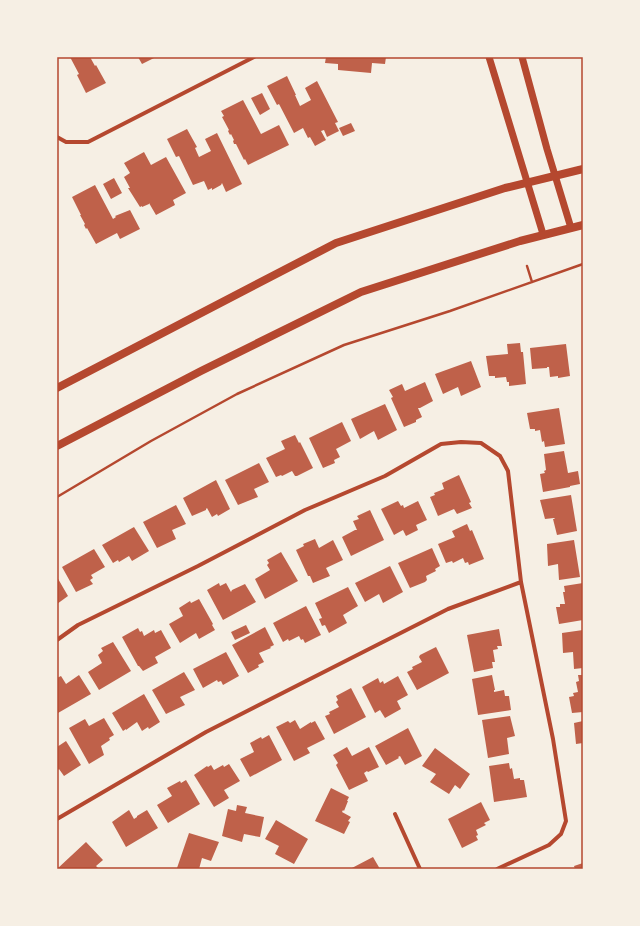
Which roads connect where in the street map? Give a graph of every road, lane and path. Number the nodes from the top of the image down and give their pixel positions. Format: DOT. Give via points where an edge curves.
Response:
graph roads {
  1 [pos="254,57"];
  2 [pos="489,57"];
  3 [pos="522,57"];
  4 [pos="57,137"];
  5 [pos="583,169"];
  6 [pos="555,176"];
  7 [pos="528,182"];
  8 [pos="583,225"];
  9 [pos="571,228"];
  10 [pos="543,234"];
  11 [pos="583,264"];
  12 [pos="527,266"];
  13 [pos="532,282"];
  14 [pos="57,388"];
  15 [pos="57,446"];
  16 [pos="57,498"];
  17 [pos="521,582"];
  18 [pos="57,640"];
  19 [pos="395,814"];
  20 [pos="57,819"];
  21 [pos="420,869"];
  22 [pos="497,869"];
  1 -- 4 [label="street" via="88,142 66,142"];
  2 -- 7 [label="street"];
  3 -- 6 [label="street"];
  5 -- 6 [label="main road"];
  6 -- 7 [label="main road"];
  6 -- 9 [label="street"];
  7 -- 10 [label="street"];
  7 -- 14 [label="main road" via="336,243"];
  8 -- 9 [label="main road"];
  9 -- 10 [label="main road"];
  10 -- 15 [label="main road" via="361,292"];
  11 -- 13 [label="path"];
  12 -- 13 [label="path"];
  13 -- 16 [label="path" via="344,345 237,394 151,441"];
  17 -- 18 [label="street" via="508,471 500,456 481,443 441,444 385,476 306,510 78,625"];
  17 -- 20 [label="street" via="448,609 206,732"];
  17 -- 22 [label="street" via="563,793 566,821 560,834 549,845"];
  19 -- 21 [label="street"];
}
